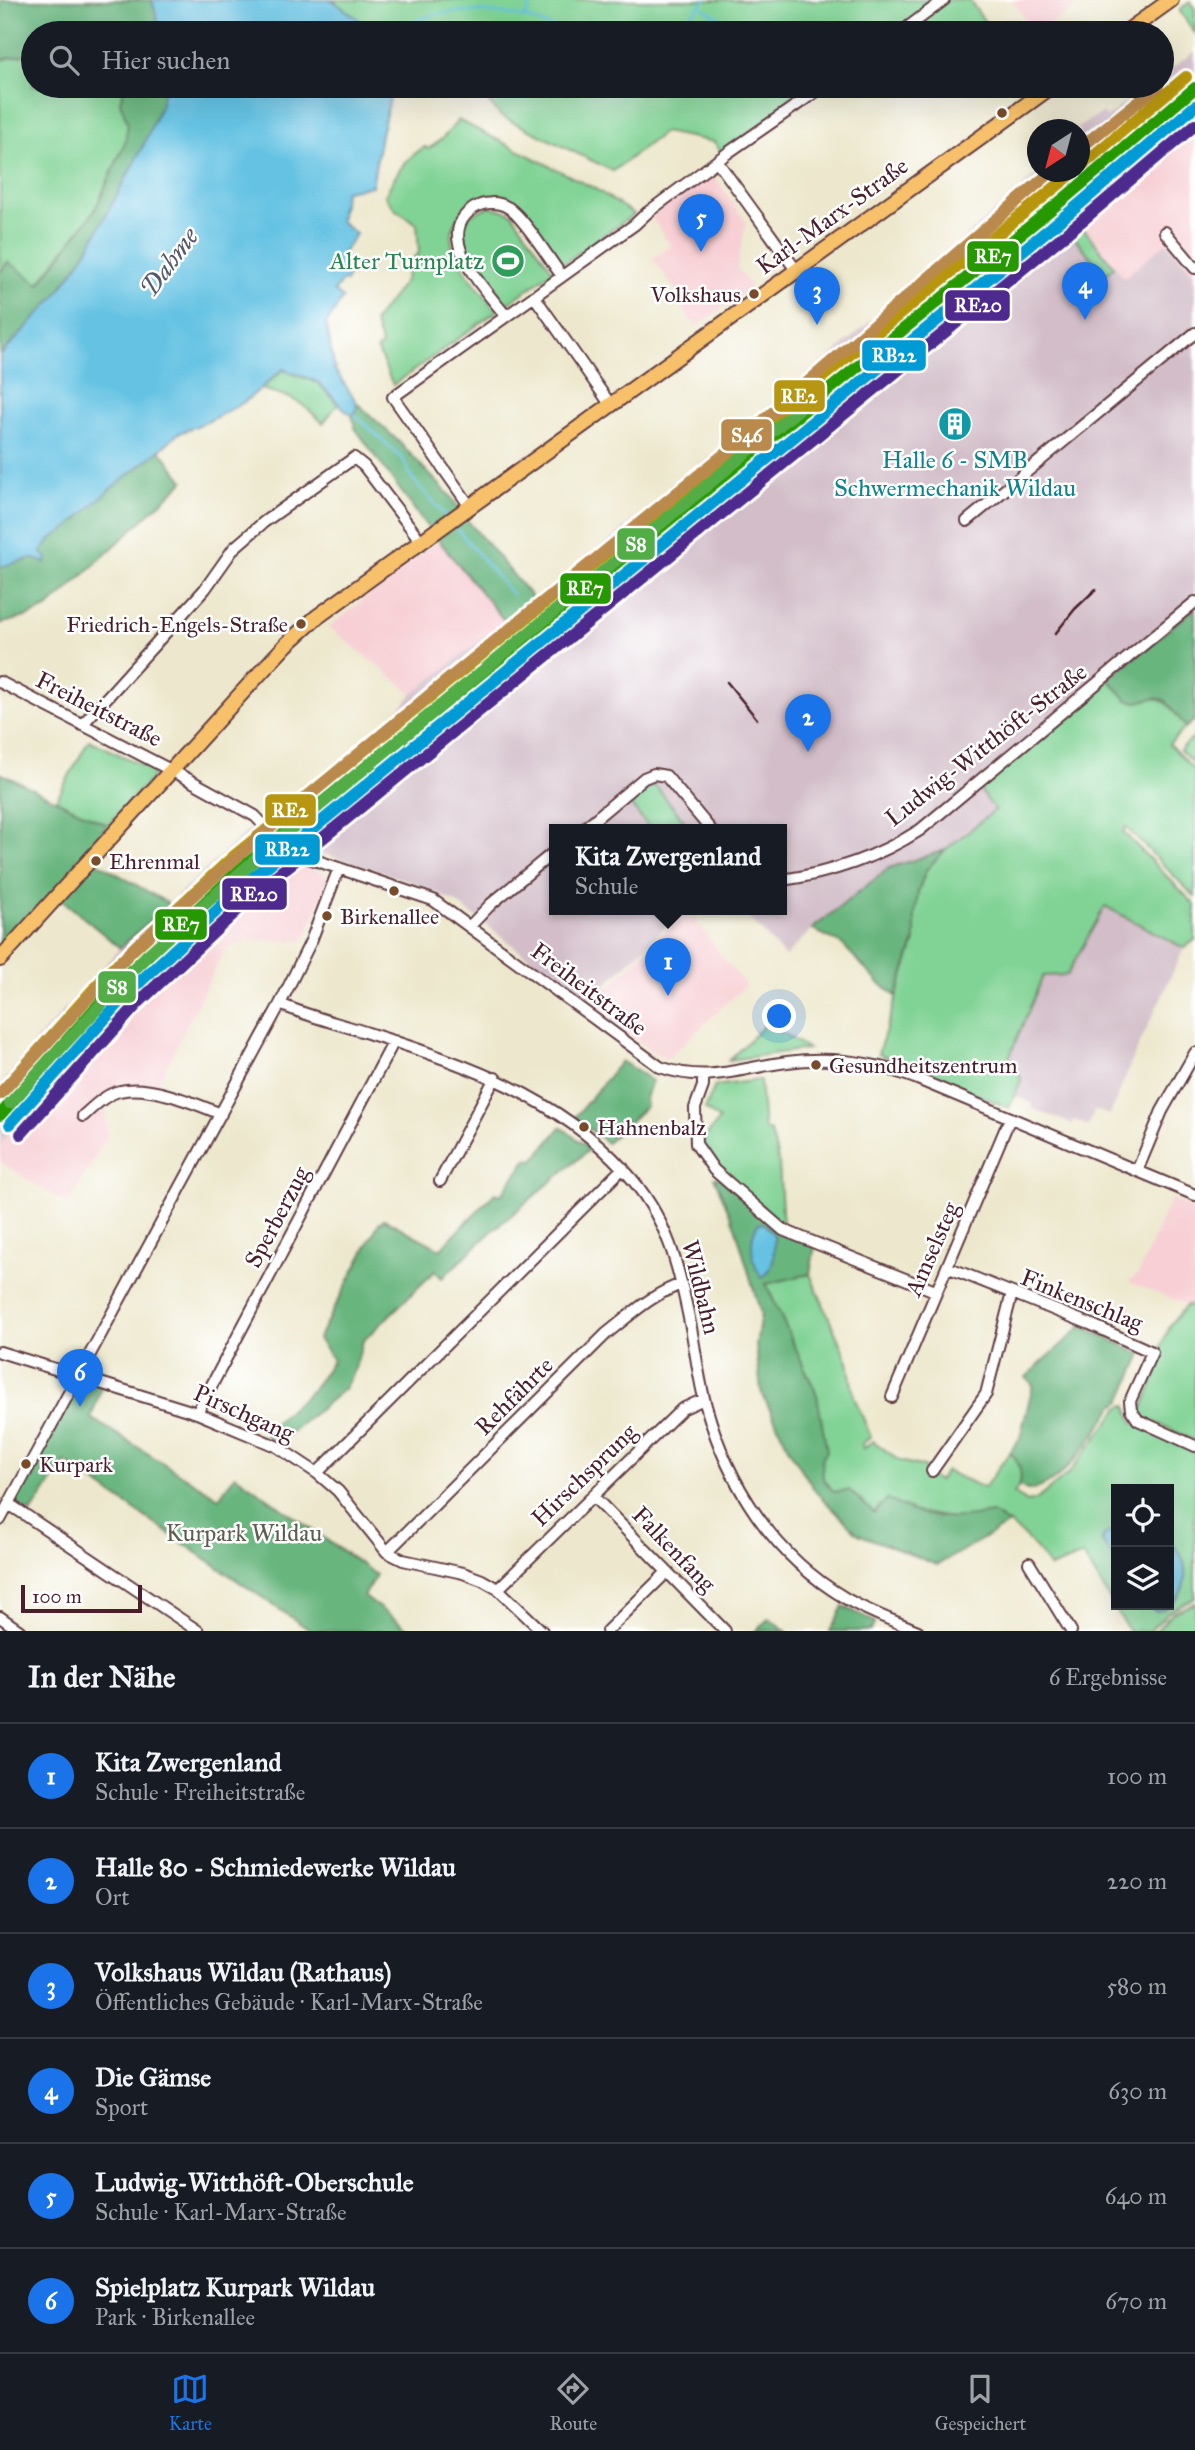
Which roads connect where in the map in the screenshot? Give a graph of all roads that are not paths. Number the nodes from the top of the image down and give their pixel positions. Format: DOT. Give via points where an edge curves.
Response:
graph roads {
  1 [pos="944,0"];
  2 [pos="1171,0"];
  3 [pos="916,21"];
  4 [pos="1142,21"];
  5 [pos="807,98"];
  6 [pos="1035,98"];
  7 [pos="1195,102"];
  8 [pos="1143,146"];
  9 [pos="717,161"];
  10 [pos="1165,232"];
  11 [pos="1195,268"];
  12 [pos="796,270"];
  13 [pos="562,276"];
  14 [pos="534,296"];
  15 [pos="506,316"];
  16 [pos="1195,333"];
  17 [pos="610,404"];
  18 [pos="465,508"];
  19 [pos="967,521"];
  20 [pos="425,537"];
  21 [pos="1195,602"];
  22 [pos="0,682"];
  23 [pos="82,725"];
  24 [pos="171,770"];
  25 [pos="589,824"];
  26 [pos="706,824"];
  27 [pos="549,856"];
  28 [pos="340,868"];
  29 [pos="787,879"];
  30 [pos="470,926"];
  31 [pos="0,959"];
  32 [pos="280,1004"];
  33 [pos="394,1041"];
  34 [pos="1195,1053"];
  35 [pos="1191,1067"];
  36 [pos="703,1076"];
  37 [pos="495,1078"];
  38 [pos="221,1114"];
  39 [pos="83,1115"];
  40 [pos="1010,1118"];
  41 [pos="623,1168"];
  42 [pos="1137,1171"];
  43 [pos="440,1181"];
  44 [pos="1195,1195"];
  45 [pos="947,1267"];
  46 [pos="682,1284"];
  47 [pos="935,1292"];
  48 [pos="1012,1293"];
  49 [pos="0,1352"];
  50 [pos="80,1376"];
  51 [pos="892,1397"];
  52 [pos="704,1399"];
  53 [pos="197,1413"];
  54 [pos="1195,1446"];
  55 [pos="932,1471"];
  56 [pos="317,1473"];
  57 [pos="593,1496"];
  58 [pos="9,1504"];
  59 [pos="0,1520"];
  60 [pos="387,1552"];
  61 [pos="1029,1563"];
  62 [pos="667,1572"];
  63 [pos="498,1589"];
  64 [pos="0,1617"];
  65 [pos="20,1631"];
  66 [pos="198,1631"];
  67 [pos="542,1631"];
  68 [pos="607,1631"];
  69 [pos="725,1631"];
  70 [pos="918,1631"];
  71 [pos="1071,1631"];
  1 -- 3 [label="street"];
  2 -- 4 [label="main road"];
  5 -- 9 [label="street"];
  6 -- 12 [label="main road, Karl-Marx-Straße"];
  7 -- 8 [label="street"];
  9 -- 12 [label="street"];
  9 -- 13 [label="street"];
  10 -- 11 [label="street"];
  12 -- 17 [label="main road, Karl-Marx-Straße"];
  13 -- 14 [label="street"];
  13 -- 15 [label="street" via="515,213 494,203 472,210 456,232 459,250"];
  14 -- 15 [label="street"];
  14 -- 17 [label="street"];
  15 -- 18 [label="street" via="393,397"];
  16 -- 19 [label="street"];
  17 -- 18 [label="main road, Karl-Marx-Straße"];
  18 -- 20 [label="main road, Karl-Marx-Straße"];
  20 -- 23 [label="street" via="354,458 234,548 205,589"];
  20 -- 24 [label="main road" via="293,638"];
  21 -- 29 [label="street, Ludwig-Witthöft-Straße" via="920,830 866,858"];
  22 -- 23 [label="street, Freiheitstraße"];
  23 -- 24 [label="street, Freiheitstraße"];
  24 -- 28 [label="street, Freiheitstraße" via="255,816 294,853"];
  24 -- 31 [label="main road"];
  25 -- 26 [label="street" via="654,774 666,776"];
  27 -- 30 [label="street"];
  28 -- 30 [label="street, Freiheitstraße" via="420,894"];
  28 -- 32 [label="street" via="312,941"];
  30 -- 36 [label="street, Freiheitstraße" via="655,1064 680,1074"];
  32 -- 33 [label="street, Wildbahn"];
  32 -- 38 [label="street"];
  33 -- 37 [label="street, Wildbahn"];
  33 -- 53 [label="street, Sperberzug"];
  34 -- 35 [label="street"];
  35 -- 42 [label="street" via="1162,1111"];
  36 -- 40 [label="street, Freiheitstraße" via="821,1059 858,1062 908,1075"];
  36 -- 47 [label="street" via="695,1108 696,1144 714,1170 783,1230"];
  37 -- 41 [label="street, Wildbahn" via="570,1122"];
  37 -- 43 [label="street"];
  38 -- 39 [label="street" via="166,1095 130,1090 110,1095"];
  38 -- 50 [label="street"];
  40 -- 42 [label="street, Freiheitstraße"];
  40 -- 45 [label="street, Amselsteg"];
  41 -- 46 [label="street, Wildbahn" via="658,1217"];
  41 -- 56 [label="street"];
  42 -- 44 [label="street, Freiheitstraße"];
  45 -- 47 [label="street, Amselsteg"];
  45 -- 48 [label="street, Finkenschlag"];
  46 -- 52 [label="street, Wildbahn"];
  46 -- 60 [label="street, Rehfährte" via="644,1304 606,1334"];
  47 -- 51 [label="street, Amselsteg"];
  48 -- 54 [label="street, Finkenschlag" via="1152,1352 1132,1396 1131,1410 1138,1420"];
  48 -- 55 [label="street" via="986,1394"];
  49 -- 50 [label="street, Pirschgang"];
  50 -- 53 [label="street, Pirschgang"];
  50 -- 58 [label="street"];
  52 -- 57 [label="street, Hirschsprung" via="682,1409"];
  52 -- 70 [label="street, Wildbahn" via="733,1479 783,1548 842,1597"];
  53 -- 56 [label="street, Pirschgang" via="276,1446"];
  56 -- 60 [label="street, Pirschgang" via="338,1491"];
  57 -- 62 [label="street, Falkenfang"];
  57 -- 63 [label="street, Hirschsprung"];
  58 -- 59 [label="street"];
  58 -- 66 [label="street"];
  60 -- 63 [label="street" via="471,1575"];
  61 -- 71 [label="street"];
  62 -- 68 [label="street"];
  62 -- 69 [label="street, Falkenfang"];
  63 -- 67 [label="street"];
  64 -- 65 [label="street"];
}
